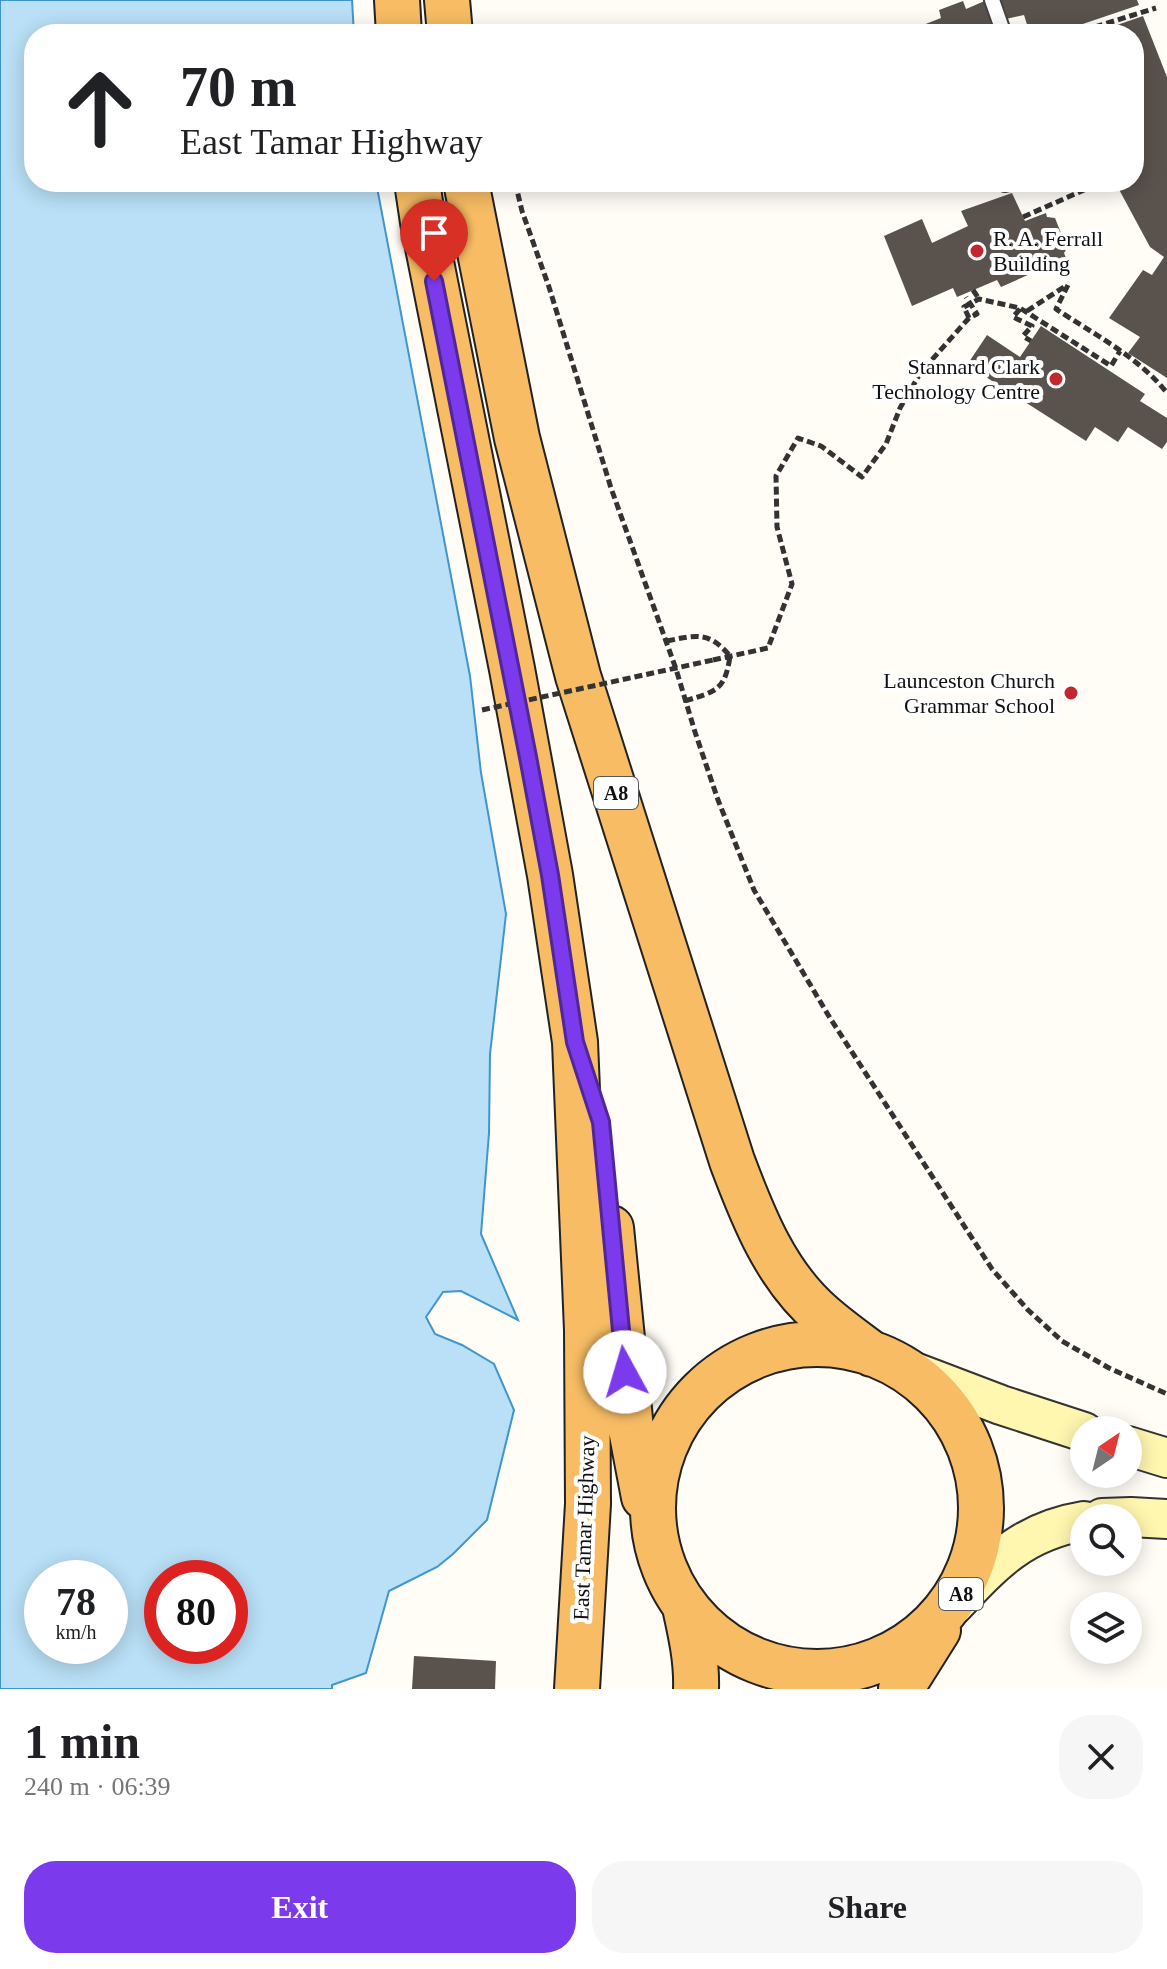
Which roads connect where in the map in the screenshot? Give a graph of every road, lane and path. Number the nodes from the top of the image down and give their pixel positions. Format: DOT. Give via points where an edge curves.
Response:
graph roads {
  1 [pos="397,0"];
  2 [pos="447,0"];
  3 [pos="992,0"];
  4 [pos="1156,8"];
  5 [pos="398,24"];
  6 [pos="449,24"];
  7 [pos="1000,24"];
  8 [pos="1104,24"];
  9 [pos="418,192"];
  10 [pos="468,192"];
  11 [pos="517,192"];
  12 [pos="1079,192"];
  13 [pos="1023,217"];
  14 [pos="973,290"];
  15 [pos="966,297"];
  16 [pos="979,299"];
  17 [pos="971,304"];
  18 [pos="1020,308"];
  19 [pos="1027,311"];
  20 [pos="1031,341"];
  21 [pos="1120,351"];
  22 [pos="1167,393"];
  23 [pos="666,641"];
  24 [pos="730,656"];
  25 [pos="685,701"];
  26 [pos="482,710"];
  27 [pos="575,1042"];
  28 [pos="886,1360"];
  29 [pos="1167,1394"];
  30 [pos="1070,1427"];
  31 [pos="1142,1450"];
  32 [pos="1167,1458"];
  33 [pos="1142,1519"];
  34 [pos="1167,1519"];
  35 [pos="1070,1524"];
  36 [pos="653,1536"];
  37 [pos="685,1607"];
  38 [pos="949,1614"];
  39 [pos="577,1689"];
  40 [pos="696,1689"];
  41 [pos="901,1689"];
  1 -- 5 [label="highway"];
  2 -- 6 [label="highway"];
  3 -- 7 [label="lane"];
  4 -- 8 [label="path"];
  9 -- 27 [label="highway, East Tamar Highway / A8" via="550,875"];
  10 -- 28 [label="highway, A8" via="517,438 578,676 727,1147 768,1248 795,1286 821,1315"];
  11 -- 23 [label="path" via="611,488"];
  12 -- 13 [label="path"];
  14 -- 16 [label="path"];
  15 -- 17 [label="path"];
  16 -- 17 [label="path"];
  16 -- 18 [label="path"];
  17 -- 24 [label="path" via="964,307 969,318 921,372 886,444 862,477 821,446 798,438 776,476 777,527 792,584 768,648"];
  18 -- 19 [label="path"];
  18 -- 20 [label="path" via="1013,317 1032,326 1023,336"];
  19 -- 21 [label="path" via="1111,366"];
  19 -- 21 [label="path" via="1068,285 1056,309"];
  21 -- 22 [label="path"];
  23 -- 24 [label="path" via="699,635 719,643"];
  23 -- 25 [label="path"];
  24 -- 25 [label="path" via="728,674 716,692"];
  24 -- 26 [label="path, bridge"];
  25 -- 29 [label="path" via="754,890 992,1269 1062,1341"];
  27 -- 36 [label="highway, A8" via="601,1122 631,1429"];
  27 -- 39 [label="highway, East Tamar Highway / A8" via="588,1504"];
  28 -- 30 [label="main road"];
  28 -- 36 [label="highway, A8" via="843,1346 810,1345 759,1354 725,1370 674,1422 659,1455 653,1477"];
  28 -- 38 [label="highway, A8" via="939,1399 977,1464 983,1532 972,1572"];
  31 -- 32 [label="main road"];
  33 -- 34 [label="main road"];
  35 -- 38 [label="main road" via="1047,1530 1009,1551"];
  36 -- 37 [label="highway, A8"];
  37 -- 38 [label="highway, A8" via="738,1649 790,1668 816,1670 843,1668 903,1648"];
  37 -- 40 [label="highway, A8"];
  38 -- 41 [label="highway, A8"];
}
